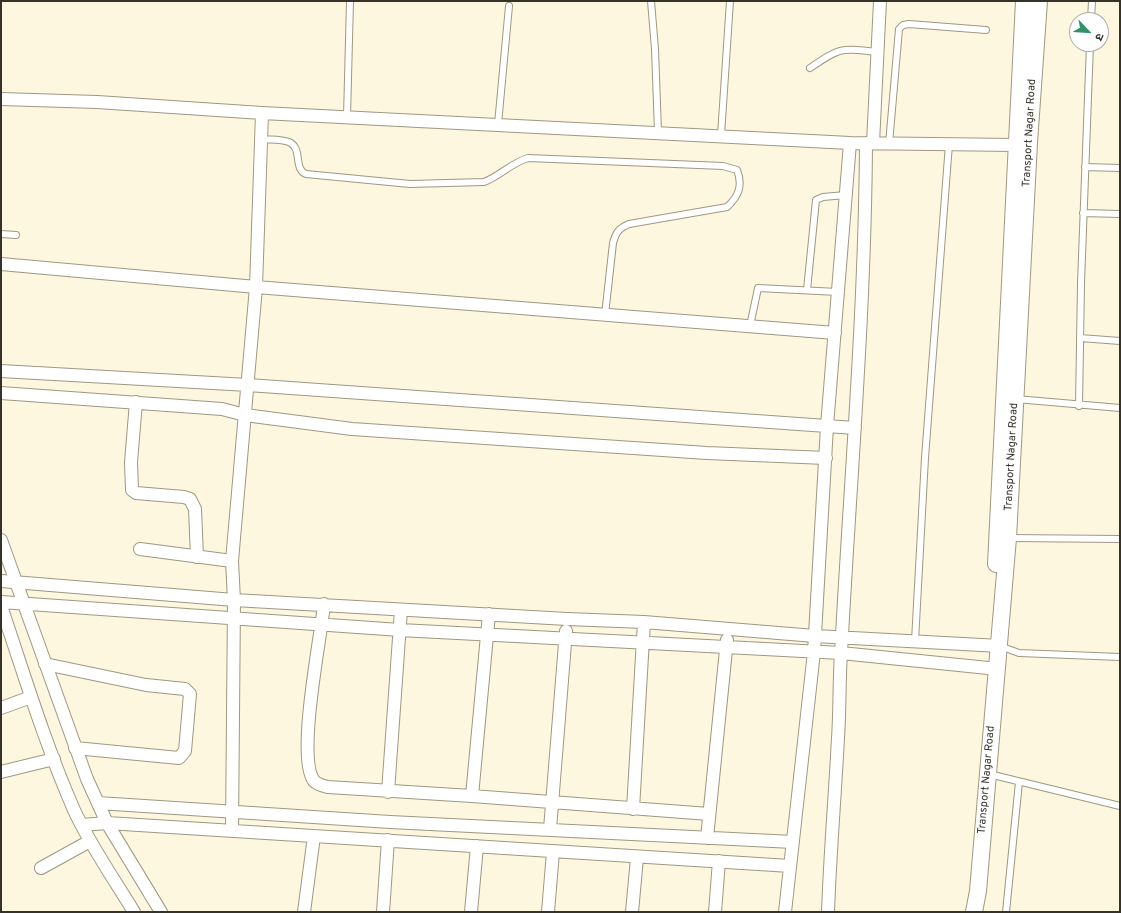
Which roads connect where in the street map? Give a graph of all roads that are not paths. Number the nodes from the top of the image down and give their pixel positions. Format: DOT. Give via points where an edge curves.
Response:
graph roads {
  1 [pos="350,1"];
  2 [pos="651,1"];
  3 [pos="730,1"];
  4 [pos="880,1"];
  5 [pos="1024,1"];
  6 [pos="1039,1"];
  7 [pos="1092,1"];
  8 [pos="509,6"];
  9 [pos="1091,12"];
  10 [pos="986,30"];
  11 [pos="877,52"];
  12 [pos="1090,52"];
  13 [pos="810,68"];
  14 [pos="1,99"];
  15 [pos="262,113"];
  16 [pos="347,117"];
  17 [pos="498,124"];
  18 [pos="658,132"];
  19 [pos="721,135"];
  20 [pos="261,139"];
  21 [pos="850,143"];
  22 [pos="869,143"];
  23 [pos="889,144"];
  24 [pos="949,144"];
  25 [pos="1016,145"];
  26 [pos="1085,167"];
  27 [pos="1120,168"];
  28 [pos="846,196"];
  29 [pos="1083,212"];
  30 [pos="1120,214"];
  31 [pos="1,234"];
  32 [pos="16,235"];
  33 [pos="1,264"];
  34 [pos="256,288"];
  35 [pos="807,290"];
  36 [pos="838,292"];
  37 [pos="605,315"];
  38 [pos="750,326"];
  39 [pos="835,333"];
  40 [pos="1080,338"];
  41 [pos="1120,341"];
  42 [pos="1,371"];
  43 [pos="248,385"];
  44 [pos="1,393"];
  45 [pos="1015,399"];
  46 [pos="136,402"];
  47 [pos="1079,406"];
  48 [pos="1120,408"];
  49 [pos="244,415"];
  50 [pos="827,426"];
  51 [pos="855,428"];
  52 [pos="826,458"];
  53 [pos="1008,538"];
  54 [pos="1120,539"];
  55 [pos="1,540"];
  56 [pos="140,549"];
  57 [pos="197,557"];
  58 [pos="232,561"];
  59 [pos="1,581"];
  60 [pos="15,583"];
  61 [pos="234,600"];
  62 [pos="1,602"];
  63 [pos="23,604"];
  64 [pos="324,604"];
  65 [pos="1,606"];
  66 [pos="401,610"];
  67 [pos="489,614"];
  68 [pos="233,619"];
  69 [pos="567,620"];
  70 [pos="644,622"];
  71 [pos="322,625"];
  72 [pos="728,628"];
  73 [pos="400,630"];
  74 [pos="486,633"];
  75 [pos="815,636"];
  76 [pos="565,637"];
  77 [pos="842,637"];
  78 [pos="915,641"];
  79 [pos="642,644"];
  80 [pos="996,645"];
  81 [pos="726,646"];
  82 [pos="814,652"];
  83 [pos="841,653"];
  84 [pos="1120,657"];
  85 [pos="45,664"];
  86 [pos="993,668"];
  87 [pos="31,697"];
  88 [pos="1,708"];
  89 [pos="76,748"];
  90 [pos="54,758"];
  91 [pos="1,772"];
  92 [pos="988,773"];
  93 [pos="1020,782"];
  94 [pos="388,792"];
  95 [pos="472,796"];
  96 [pos="552,802"];
  97 [pos="98,803"];
  98 [pos="1120,806"];
  99 [pos="633,809"];
  100 [pos="233,811"];
  101 [pos="709,814"];
  102 [pos="107,823"];
  103 [pos="82,825"];
  104 [pos="550,829"];
  105 [pos="232,831"];
  106 [pos="314,836"];
  107 [pos="707,838"];
  108 [pos="90,840"];
  109 [pos="388,840"];
  110 [pos="793,842"];
  111 [pos="477,846"];
  112 [pos="553,852"];
  113 [pos="637,858"];
  114 [pos="719,861"];
  115 [pos="790,866"];
  116 [pos="41,868"];
  117 [pos="134,912"];
  118 [pos="161,912"];
  119 [pos="304,912"];
  120 [pos="383,912"];
  121 [pos="471,912"];
  122 [pos="548,912"];
  123 [pos="632,912"];
  124 [pos="715,912"];
  125 [pos="785,912"];
  126 [pos="828,912"];
  127 [pos="963,912"];
  128 [pos="974,912"];
  129 [pos="1006,912"];
  1 -- 16 [label="lane"];
  2 -- 18 [label="lane"];
  3 -- 19 [label="lane"];
  4 -- 11 [label="street"];
  5 -- 25 [label="main road, Transport Nagar Road"];
  6 -- 45 [label="main road, Transport Nagar Road"];
  7 -- 9 [label="lane"];
  8 -- 17 [label="lane"];
  10 -- 23 [label="lane" via="909,24 899,29"];
  11 -- 13 [label="lane" via="838,50"];
  11 -- 22 [label="street"];
  12 -- 26 [label="lane"];
  14 -- 15 [label="street" via="97,102"];
  15 -- 16 [label="street"];
  15 -- 20 [label="street"];
  16 -- 17 [label="street"];
  17 -- 18 [label="street"];
  18 -- 19 [label="street"];
  19 -- 21 [label="street"];
  20 -- 34 [label="street"];
  20 -- 37 [label="lane" via="284,141 293,145 297,151 300,168 306,174 410,184 484,182 496,178 518,161 528,158 723,166 737,170 739,193 727,207 629,224 620,228 613,243"];
  21 -- 22 [label="street"];
  21 -- 28 [label="street"];
  22 -- 23 [label="street"];
  22 -- 51 [label="street"];
  23 -- 24 [label="street"];
  24 -- 25 [label="street"];
  24 -- 78 [label="lane"];
  25 -- 80 [label="main road, Transport Nagar Road"];
  26 -- 27 [label="lane"];
  26 -- 29 [label="lane"];
  28 -- 35 [label="lane" via="823,197 816,200"];
  28 -- 36 [label="street"];
  29 -- 30 [label="lane"];
  29 -- 40 [label="lane"];
  31 -- 32 [label="lane"];
  33 -- 34 [label="street"];
  34 -- 37 [label="street"];
  34 -- 43 [label="street"];
  35 -- 36 [label="lane"];
  35 -- 38 [label="lane" via="758,288"];
  36 -- 39 [label="street"];
  37 -- 38 [label="street"];
  38 -- 39 [label="street"];
  39 -- 50 [label="street"];
  40 -- 41 [label="lane"];
  40 -- 47 [label="lane"];
  42 -- 43 [label="street"];
  43 -- 49 [label="street"];
  43 -- 50 [label="street"];
  44 -- 46 [label="street"];
  45 -- 47 [label="lane"];
  45 -- 53 [label="main road, Transport Nagar Road"];
  46 -- 49 [label="street" via="222,409"];
  46 -- 57 [label="street" via="131,462 132,490 136,493 190,499 194,509"];
  47 -- 48 [label="lane"];
  49 -- 52 [label="street" via="360,429 706,453"];
  49 -- 58 [label="street"];
  50 -- 51 [label="street"];
  50 -- 52 [label="street"];
  51 -- 77 [label="street"];
  52 -- 75 [label="street"];
  53 -- 54 [label="lane"];
  53 -- 80 [label="main road, Transport Nagar Road"];
  55 -- 60 [label="street"];
  56 -- 57 [label="street"];
  57 -- 58 [label="street"];
  58 -- 61 [label="street"];
  59 -- 60 [label="street"];
  60 -- 61 [label="street"];
  60 -- 63 [label="street"];
  61 -- 64 [label="street"];
  61 -- 68 [label="street"];
  62 -- 63 [label="street"];
  63 -- 68 [label="street"];
  63 -- 85 [label="street"];
  64 -- 66 [label="street"];
  64 -- 71 [label="street"];
  65 -- 87 [label="street"];
  66 -- 67 [label="street"];
  66 -- 73 [label="street"];
  67 -- 69 [label="street"];
  67 -- 74 [label="street"];
  68 -- 71 [label="street"];
  68 -- 100 [label="street"];
  69 -- 70 [label="street"];
  69 -- 76 [label="street"];
  70 -- 72 [label="street"];
  70 -- 79 [label="street"];
  71 -- 73 [label="street"];
  71 -- 94 [label="street" via="309,723 307,752 310,771 314,781 328,788"];
  72 -- 75 [label="street"];
  72 -- 81 [label="street"];
  73 -- 74 [label="street"];
  73 -- 94 [label="street"];
  74 -- 76 [label="street"];
  74 -- 95 [label="street"];
  75 -- 77 [label="street"];
  75 -- 82 [label="street"];
  76 -- 79 [label="street"];
  76 -- 96 [label="street"];
  77 -- 78 [label="street"];
  77 -- 83 [label="street"];
  78 -- 80 [label="street"];
  79 -- 81 [label="street"];
  79 -- 99 [label="street"];
  80 -- 84 [label="lane" via="1019,652"];
  80 -- 86 [label="main road, Transport Nagar Road"];
  81 -- 82 [label="street"];
  81 -- 101 [label="street"];
  82 -- 83 [label="street"];
  82 -- 110 [label="street"];
  83 -- 86 [label="street"];
  83 -- 126 [label="street"];
  85 -- 89 [label="street"];
  85 -- 89 [label="street" via="131,683 185,689 190,694 185,751 179,758"];
  86 -- 92 [label="main road, Transport Nagar Road"];
  86 -- 127 [label="main road, Transport Nagar Road"];
  87 -- 88 [label="street"];
  87 -- 90 [label="street"];
  89 -- 97 [label="street"];
  90 -- 91 [label="street"];
  90 -- 103 [label="street"];
  92 -- 93 [label="lane"];
  92 -- 128 [label="main road, Transport Nagar Road"];
  93 -- 98 [label="lane"];
  93 -- 129 [label="lane"];
  94 -- 95 [label="street"];
  95 -- 96 [label="street"];
  96 -- 99 [label="street"];
  96 -- 104 [label="street"];
  97 -- 100 [label="street"];
  97 -- 102 [label="street"];
  99 -- 101 [label="street"];
  100 -- 104 [label="street" via="390,822"];
  100 -- 105 [label="street"];
  101 -- 107 [label="street"];
  102 -- 103 [label="street"];
  102 -- 105 [label="street"];
  102 -- 118 [label="street"];
  103 -- 108 [label="street"];
  104 -- 107 [label="street"];
  105 -- 106 [label="street"];
  106 -- 109 [label="street"];
  106 -- 119 [label="street"];
  107 -- 110 [label="street"];
  108 -- 116 [label="street"];
  108 -- 117 [label="street"];
  109 -- 111 [label="street"];
  109 -- 120 [label="street"];
  110 -- 115 [label="street"];
  111 -- 112 [label="street"];
  111 -- 121 [label="street"];
  112 -- 113 [label="street"];
  112 -- 122 [label="street"];
  113 -- 114 [label="street"];
  113 -- 123 [label="street"];
  114 -- 115 [label="street"];
  114 -- 124 [label="street"];
  115 -- 125 [label="street"];
}
